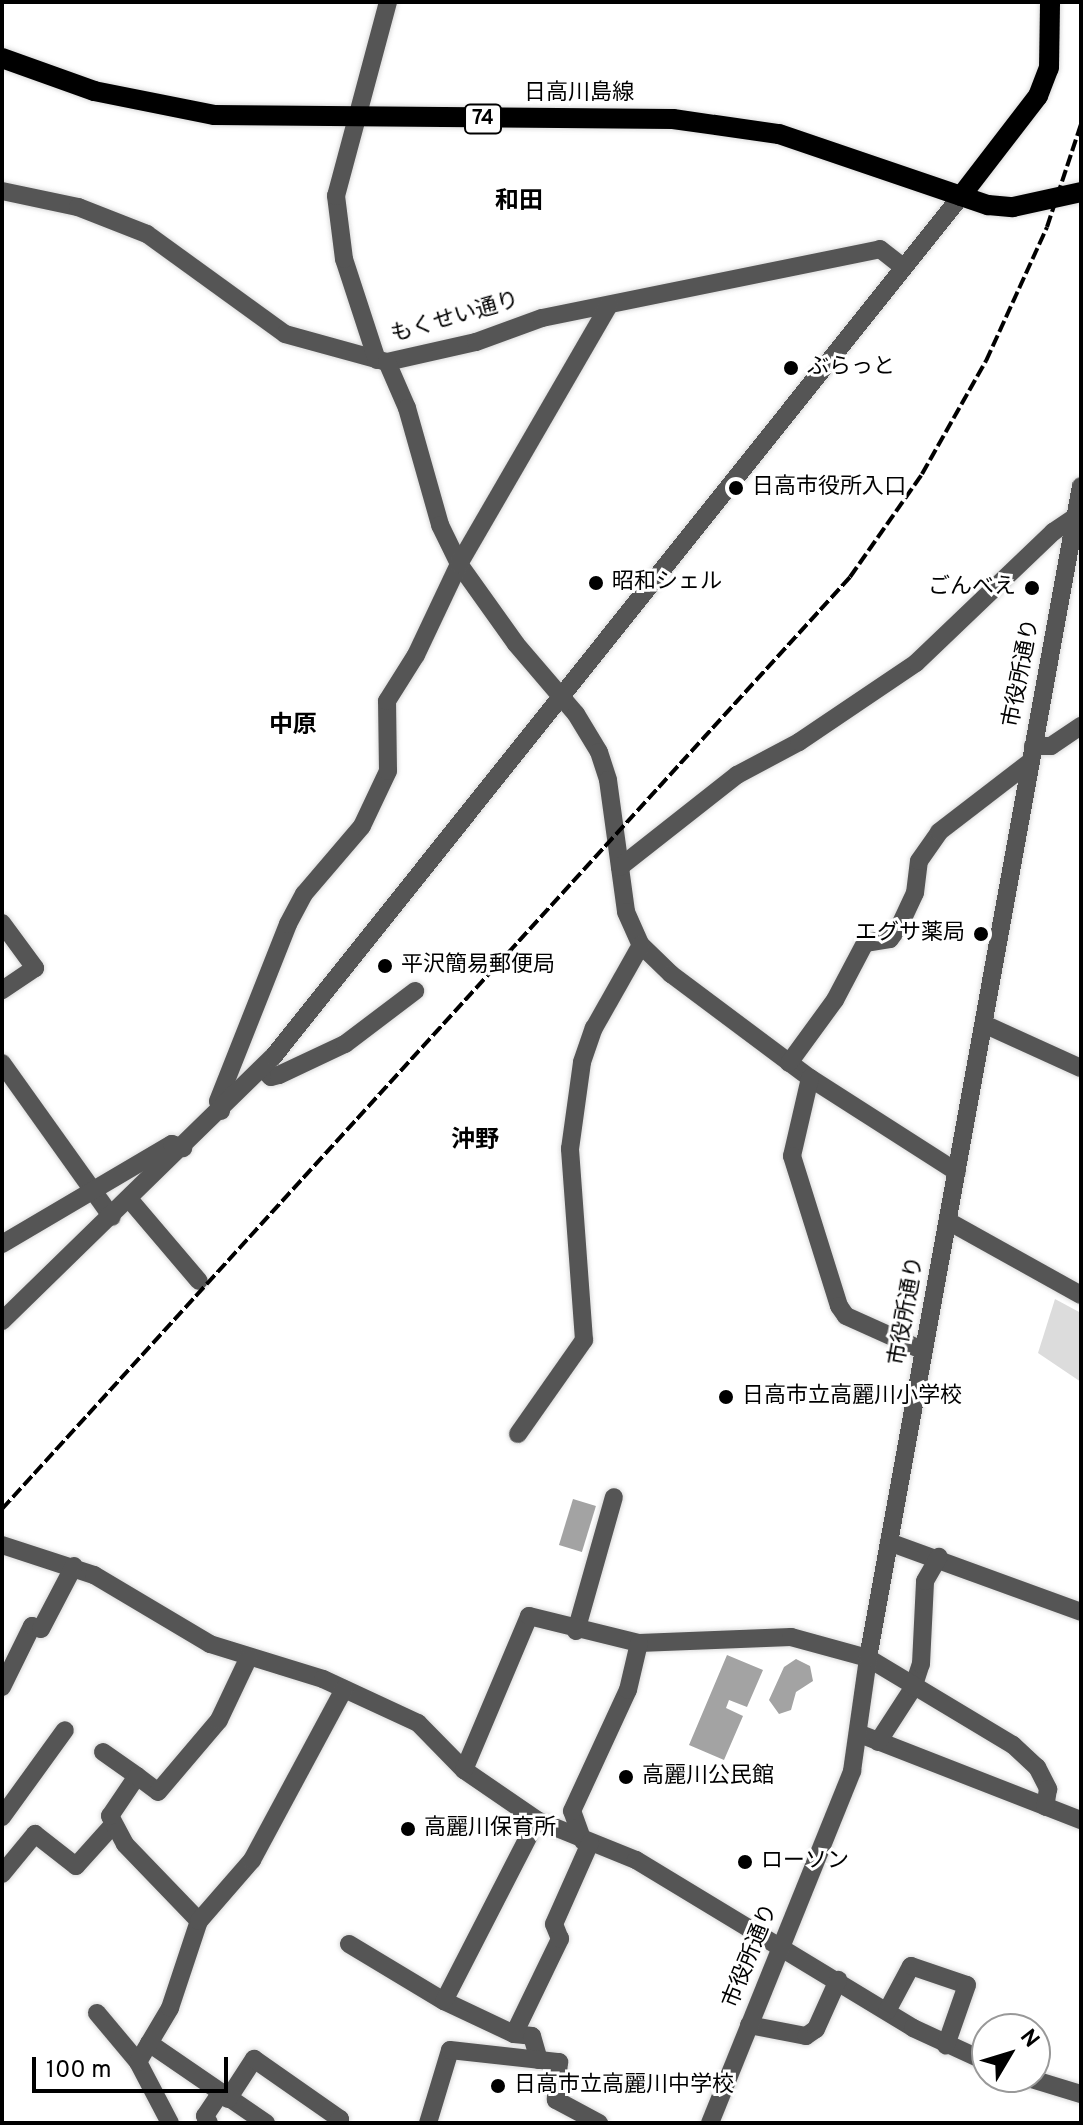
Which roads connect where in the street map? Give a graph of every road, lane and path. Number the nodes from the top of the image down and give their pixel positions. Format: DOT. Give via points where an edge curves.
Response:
graph roads {
  1 [pos="388,2"];
  2 [pos="1050,2"];
  3 [pos="2,58"];
  4 [pos="356,120"];
  5 [pos="2,191"];
  6 [pos="1081,192"];
  7 [pos="961,196"];
  8 [pos="903,267"];
  9 [pos="609,305"];
  10 [pos="382,361"];
  11 [pos="1081,486"];
  12 [pos="1079,517"];
  13 [pos="459,564"];
  14 [pos="558,697"];
  15 [pos="1081,726"];
  16 [pos="1031,754"];
  17 [pos="620,867"];
  18 [pos="2,923"];
  19 [pos="641,945"];
  20 [pos="2,990"];
  21 [pos="415,991"];
  22 [pos="986,1025"];
  23 [pos="2,1063"];
  24 [pos="789,1063"];
  25 [pos="1081,1068"];
  26 [pos="263,1069"];
  27 [pos="810,1078"];
  28 [pos="221,1111"];
  29 [pos="183,1148"];
  30 [pos="957,1172"];
  31 [pos="94,1191"];
  32 [pos="130,1200"];
  33 [pos="112,1217"];
  34 [pos="948,1221"];
  35 [pos="2,1244"];
  36 [pos="199,1281"];
  37 [pos="1081,1295"];
  38 [pos="2,1321"];
  39 [pos="924,1351"];
  40 [pos="518,1434"];
  41 [pos="614,1497"];
  42 [pos="889,1542"];
  43 [pos="2,1545"];
  44 [pos="939,1557"];
  45 [pos="74,1566"];
  46 [pos="1081,1612"];
  47 [pos="576,1631"];
  48 [pos="639,1643"];
  49 [pos="868,1658"];
  50 [pos="248,1659"];
  51 [pos="2,1687"];
  52 [pos="913,1688"];
  53 [pos="344,1689"];
  54 [pos="65,1730"];
  55 [pos="860,1734"];
  56 [pos="878,1742"];
  57 [pos="103,1752"];
  58 [pos="464,1770"];
  59 [pos="137,1776"];
  60 [pos="1045,1807"];
  61 [pos="2,1817"];
  62 [pos="537,1820"];
  63 [pos="1081,1820"];
  64 [pos="112,1826"];
  65 [pos="587,1842"];
  66 [pos="2,1874"];
  67 [pos="199,1921"];
  68 [pos="349,1944"];
  69 [pos="780,1947"];
  70 [pos="838,1980"];
  71 [pos="444,2001"];
  72 [pos="887,2011"];
  73 [pos="97,2013"];
  74 [pos="749,2025"];
  75 [pos="514,2034"];
  76 [pos="149,2043"];
  77 [pos="946,2045"];
  78 [pos="971,2055"];
  79 [pos="539,2060"];
  80 [pos="138,2062"];
  81 [pos="1051,2085"];
  82 [pos="1081,2094"];
  83 [pos="224,2096"];
  84 [pos="170,2123"];
  85 [pos="209,2123"];
  86 [pos="266,2123"];
  87 [pos="337,2123"];
  88 [pos="428,2123"];
  89 [pos="599,2123"];
  90 [pos="710,2123"];
  1 -- 4 [label="street"];
  2 -- 7 [label="main road" via="1049,68 1038,96"];
  3 -- 4 [label="main road, 日高川島線 / 74" via="94,91 173,109 256,118"];
  4 -- 7 [label="main road, 日高川島線 / 74" via="624,117 723,124 836,150"];
  4 -- 10 [label="street" via="336,196 337,232"];
  5 -- 10 [label="street, もくせい通り" via="67,203 147,234 285,334"];
  6 -- 7 [label="main road, 日高川島線 / 74" via="1013,207"];
  7 -- 8 [label="street"];
  8 -- 9 [label="street, もくせい通り" via="880,249"];
  8 -- 14 [label="street"];
  9 -- 10 [label="street, もくせい通り" via="542,318 461,346"];
  9 -- 13 [label="street"];
  10 -- 13 [label="street" via="407,408 440,525"];
  11 -- 12 [label="street, 市役所通り"];
  12 -- 16 [label="street, 市役所通り"];
  12 -- 17 [label="street" via="1053,532 916,663 799,742 737,775"];
  13 -- 14 [label="street"];
  13 -- 28 [label="street" via="384,710 388,771 362,826 304,894 288,924 218,1101"];
  14 -- 17 [label="street" via="576,714 599,752"];
  14 -- 26 [label="street"];
  15 -- 16 [label="street"];
  16 -- 22 [label="street, 市役所通り"];
  16 -- 24 [label="street" via="939,832 919,861 915,893 900,925 890,939 865,943 835,1000"];
  17 -- 19 [label="street" via="626,912"];
  18 -- 20 [label="street" via="35,968"];
  19 -- 24 [label="street"];
  19 -- 40 [label="street" via="594,1028 582,1062 570,1149 584,1340"];
  21 -- 26 [label="street" via="345,1044 271,1077"];
  22 -- 25 [label="street"];
  22 -- 30 [label="street, 市役所通り"];
  23 -- 31 [label="street"];
  24 -- 27 [label="street"];
  26 -- 28 [label="street"];
  27 -- 30 [label="street"];
  27 -- 39 [label="street" via="792,1156 839,1306 846,1316"];
  28 -- 29 [label="street"];
  29 -- 31 [label="street" via="172,1144"];
  29 -- 32 [label="street"];
  30 -- 34 [label="street, 市役所通り"];
  31 -- 33 [label="street"];
  31 -- 35 [label="street"];
  32 -- 33 [label="street"];
  32 -- 36 [label="street"];
  33 -- 38 [label="street"];
  34 -- 37 [label="street"];
  34 -- 39 [label="street, 市役所通り"];
  39 -- 42 [label="street, 市役所通り"];
  41 -- 47 [label="street"];
  42 -- 44 [label="street"];
  42 -- 49 [label="street, 市役所通り"];
  43 -- 45 [label="street"];
  44 -- 46 [label="street"];
  44 -- 52 [label="street" via="925,1581 921,1664"];
  45 -- 50 [label="street" via="153,1615"];
  45 -- 51 [label="street" via="41,1629 32,1626"];
  47 -- 48 [label="street"];
  47 -- 58 [label="street" via="529,1616"];
  48 -- 49 [label="street" via="791,1637"];
  48 -- 65 [label="street" via="628,1690 572,1811"];
  49 -- 52 [label="street"];
  49 -- 55 [label="street, 市役所通り"];
  50 -- 53 [label="street"];
  50 -- 59 [label="street" via="219,1720 158,1792"];
  52 -- 56 [label="street"];
  52 -- 60 [label="street" via="1021,1752 1037,1767 1048,1789"];
  53 -- 58 [label="street" via="418,1723"];
  53 -- 67 [label="street" via="252,1860"];
  54 -- 61 [label="street"];
  55 -- 56 [label="street"];
  55 -- 69 [label="street, 市役所通り" via="846,1788"];
  56 -- 60 [label="street"];
  57 -- 59 [label="street"];
  58 -- 62 [label="street"];
  59 -- 64 [label="street" via="110,1816"];
  60 -- 63 [label="street"];
  62 -- 65 [label="street"];
  62 -- 71 [label="street"];
  64 -- 66 [label="street" via="76,1866 35,1834"];
  64 -- 67 [label="street"];
  65 -- 69 [label="street" via="636,1860"];
  65 -- 75 [label="street" via="554,1924 560,1939"];
  67 -- 76 [label="street" via="170,2008"];
  68 -- 71 [label="street"];
  69 -- 70 [label="street"];
  69 -- 74 [label="street, 市役所通り"];
  70 -- 72 [label="street"];
  70 -- 74 [label="street" via="816,2029 806,2036"];
  71 -- 75 [label="street"];
  72 -- 77 [label="street"];
  72 -- 77 [label="street" via="911,1966 967,1985"];
  73 -- 80 [label="street"];
  74 -- 90 [label="street, 市役所通り"];
  75 -- 79 [label="street" via="532,2036"];
  76 -- 80 [label="street"];
  76 -- 83 [label="street"];
  77 -- 78 [label="street"];
  79 -- 88 [label="street" via="450,2050"];
  79 -- 89 [label="street" via="559,2062 556,2100"];
  80 -- 84 [label="street"];
  81 -- 82 [label="street"];
  83 -- 85 [label="street" via="205,2116"];
  83 -- 86 [label="street"];
  83 -- 87 [label="street" via="254,2059 340,2119"];
}
